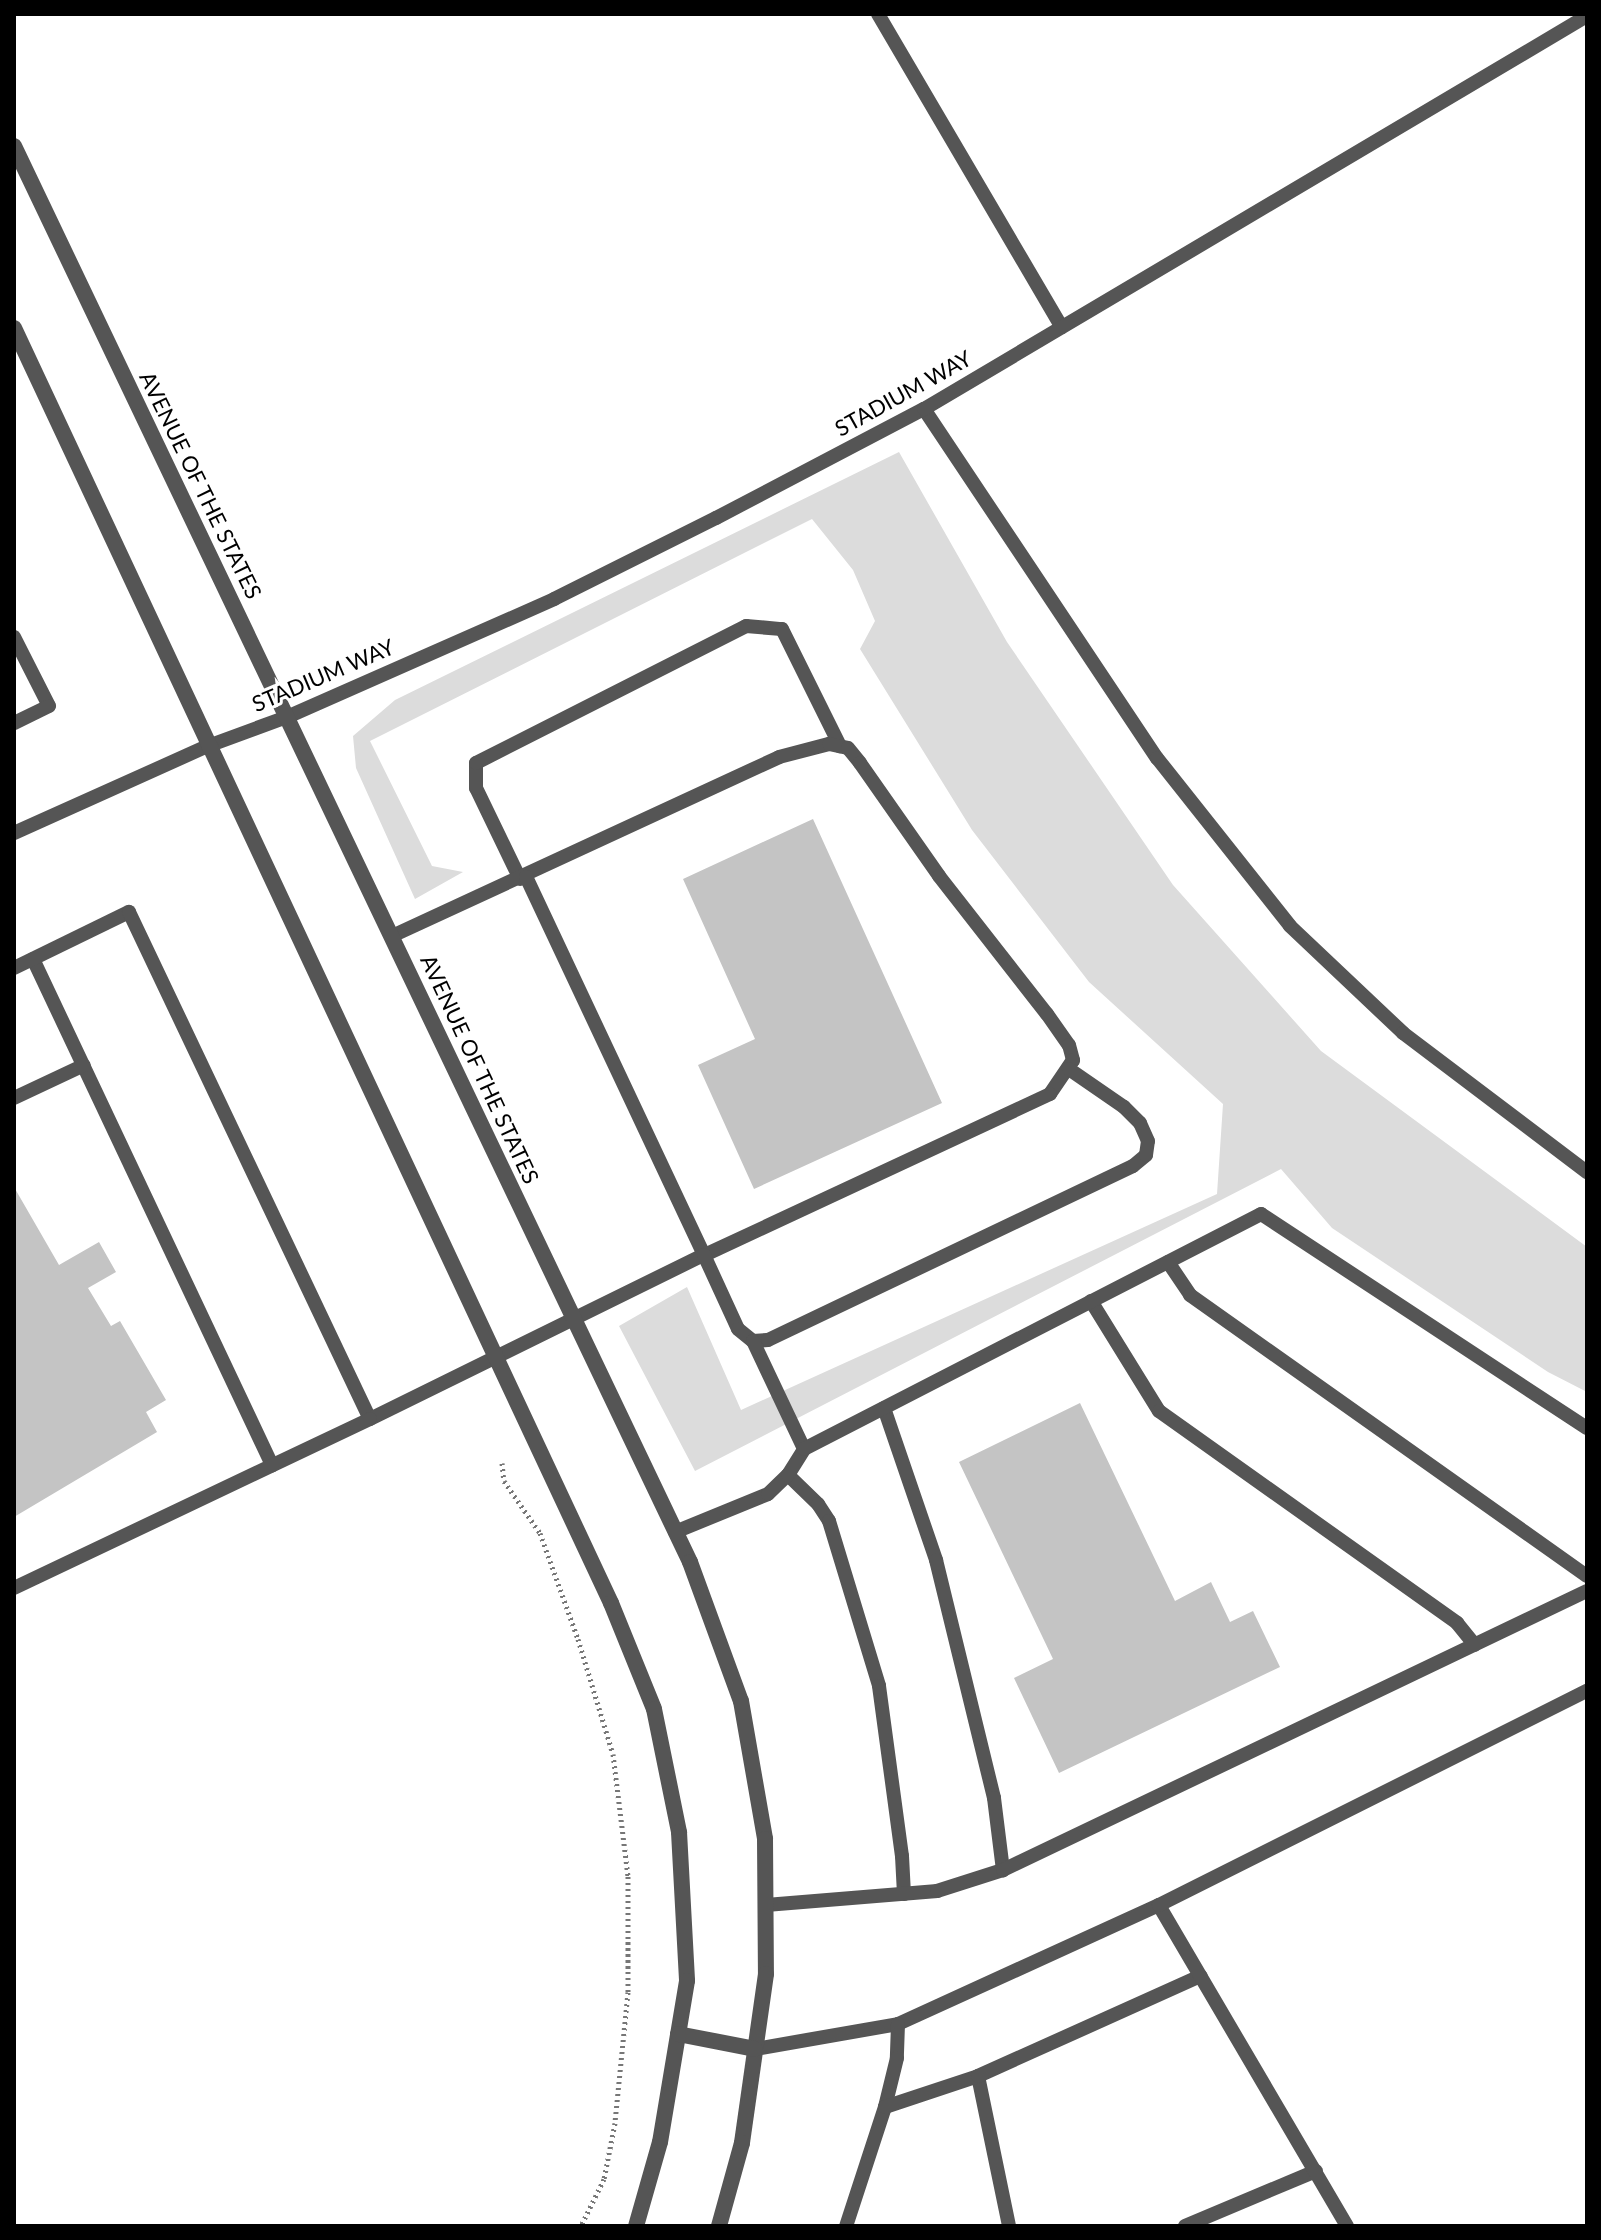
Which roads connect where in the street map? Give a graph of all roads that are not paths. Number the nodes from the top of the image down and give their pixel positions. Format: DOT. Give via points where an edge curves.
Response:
graph roads {
  1 [pos="878,14"];
  2 [pos="1587,16"];
  3 [pos="14,146"];
  4 [pos="1062,327"];
  5 [pos="14,328"];
  6 [pos="924,409"];
  7 [pos="14,637"];
  8 [pos="287,717"];
  9 [pos="14,723"];
  10 [pos="208,746"];
  11 [pos="840,746"];
  12 [pos="14,833"];
  13 [pos="523,878"];
  14 [pos="392,936"];
  15 [pos="33,959"];
  16 [pos="14,968"];
  17 [pos="84,1065"];
  18 [pos="1069,1069"];
  19 [pos="14,1098"];
  20 [pos="1587,1172"];
  21 [pos="704,1255"];
  22 [pos="1168,1262"];
  23 [pos="1091,1301"];
  24 [pos="575,1321"];
  25 [pos="753,1341"];
  26 [pos="496,1358"];
  27 [pos="884,1408"];
  28 [pos="370,1419"];
  29 [pos="1587,1428"];
  30 [pos="804,1449"];
  31 [pos="272,1465"];
  32 [pos="788,1475"];
  33 [pos="675,1532"];
  34 [pos="1587,1576"];
  35 [pos="14,1588"];
  36 [pos="1587,1591"];
  37 [pos="1475,1645"];
  38 [pos="1587,1691"];
  39 [pos="1003,1870"];
  40 [pos="904,1894"];
  41 [pos="766,1905"];
  42 [pos="1159,1905"];
  43 [pos="1201,1976"];
  44 [pos="898,2024"];
  45 [pos="678,2034"];
  46 [pos="755,2049"];
  47 [pos="978,2076"];
  48 [pos="885,2107"];
  49 [pos="1316,2171"];
  50 [pos="636,2226"];
  51 [pos="719,2226"];
  52 [pos="846,2226"];
  53 [pos="1009,2226"];
  54 [pos="1185,2226"];
  55 [pos="1347,2226"];
  1 -- 4 [label="lane"];
  2 -- 4 [label="lane, STADIUM WAY"];
  3 -- 8 [label="street, AVENUE OF THE STATES"];
  4 -- 6 [label="lane, STADIUM WAY"];
  5 -- 10 [label="street"];
  6 -- 8 [label="lane, STADIUM WAY" via="554,599"];
  6 -- 20 [label="lane" via="1157,758 1290,926 1403,1033"];
  7 -- 9 [label="lane" via="49,706"];
  8 -- 10 [label="lane, STADIUM WAY"];
  8 -- 14 [label="street, AVENUE OF THE STATES"];
  10 -- 12 [label="lane, STADIUM WAY"];
  10 -- 26 [label="street"];
  11 -- 13 [label="lane" via="779,757"];
  11 -- 13 [label="lane" via="782,629 746,626 476,763 476,788"];
  11 -- 18 [label="lane" via="860,763 1069,1045"];
  13 -- 14 [label="lane"];
  13 -- 21 [label="lane"];
  14 -- 24 [label="street, AVENUE OF THE STATES"];
  15 -- 16 [label="lane"];
  15 -- 17 [label="lane"];
  15 -- 28 [label="lane" via="129,912"];
  17 -- 19 [label="lane"];
  17 -- 31 [label="lane"];
  18 -- 21 [label="lane" via="1050,1094"];
  18 -- 25 [label="lane" via="1140,1123 1148,1141 1146,1155 1133,1166 768,1340"];
  21 -- 24 [label="lane"];
  21 -- 25 [label="lane" via="738,1329"];
  22 -- 23 [label="lane"];
  22 -- 29 [label="lane" via="1261,1214"];
  22 -- 34 [label="lane" via="1190,1295"];
  23 -- 27 [label="lane"];
  23 -- 37 [label="lane" via="1159,1411 1457,1623"];
  24 -- 26 [label="lane"];
  24 -- 33 [label="street, AVENUE OF THE STATES"];
  25 -- 30 [label="lane"];
  26 -- 28 [label="lane"];
  26 -- 45 [label="street" via="611,1603 654,1709 679,1832 687,1981"];
  27 -- 30 [label="lane"];
  27 -- 39 [label="lane" via="936,1560 994,1798"];
  28 -- 31 [label="lane"];
  30 -- 32 [label="lane"];
  31 -- 35 [label="lane"];
  32 -- 33 [label="lane" via="768,1494"];
  32 -- 40 [label="lane" via="829,1521 879,1686"];
  33 -- 41 [label="street, AVENUE OF THE STATES" via="741,1701 765,1839"];
  36 -- 37 [label="lane"];
  37 -- 39 [label="lane"];
  38 -- 42 [label="lane"];
  39 -- 40 [label="lane" via="937,1891"];
  40 -- 41 [label="lane"];
  41 -- 46 [label="street, AVENUE OF THE STATES" via="766,1974"];
  42 -- 43 [label="lane"];
  42 -- 44 [label="lane"];
  43 -- 47 [label="lane"];
  43 -- 49 [label="lane"];
  44 -- 46 [label="lane"];
  44 -- 48 [label="lane" via="897,2058"];
  45 -- 46 [label="street"];
  45 -- 50 [label="street" via="660,2142"];
  46 -- 51 [label="street, AVENUE OF THE STATES" via="742,2143"];
  47 -- 48 [label="lane"];
  47 -- 53 [label="lane"];
  48 -- 52 [label="lane"];
  49 -- 54 [label="lane"];
  49 -- 55 [label="lane"];
}
